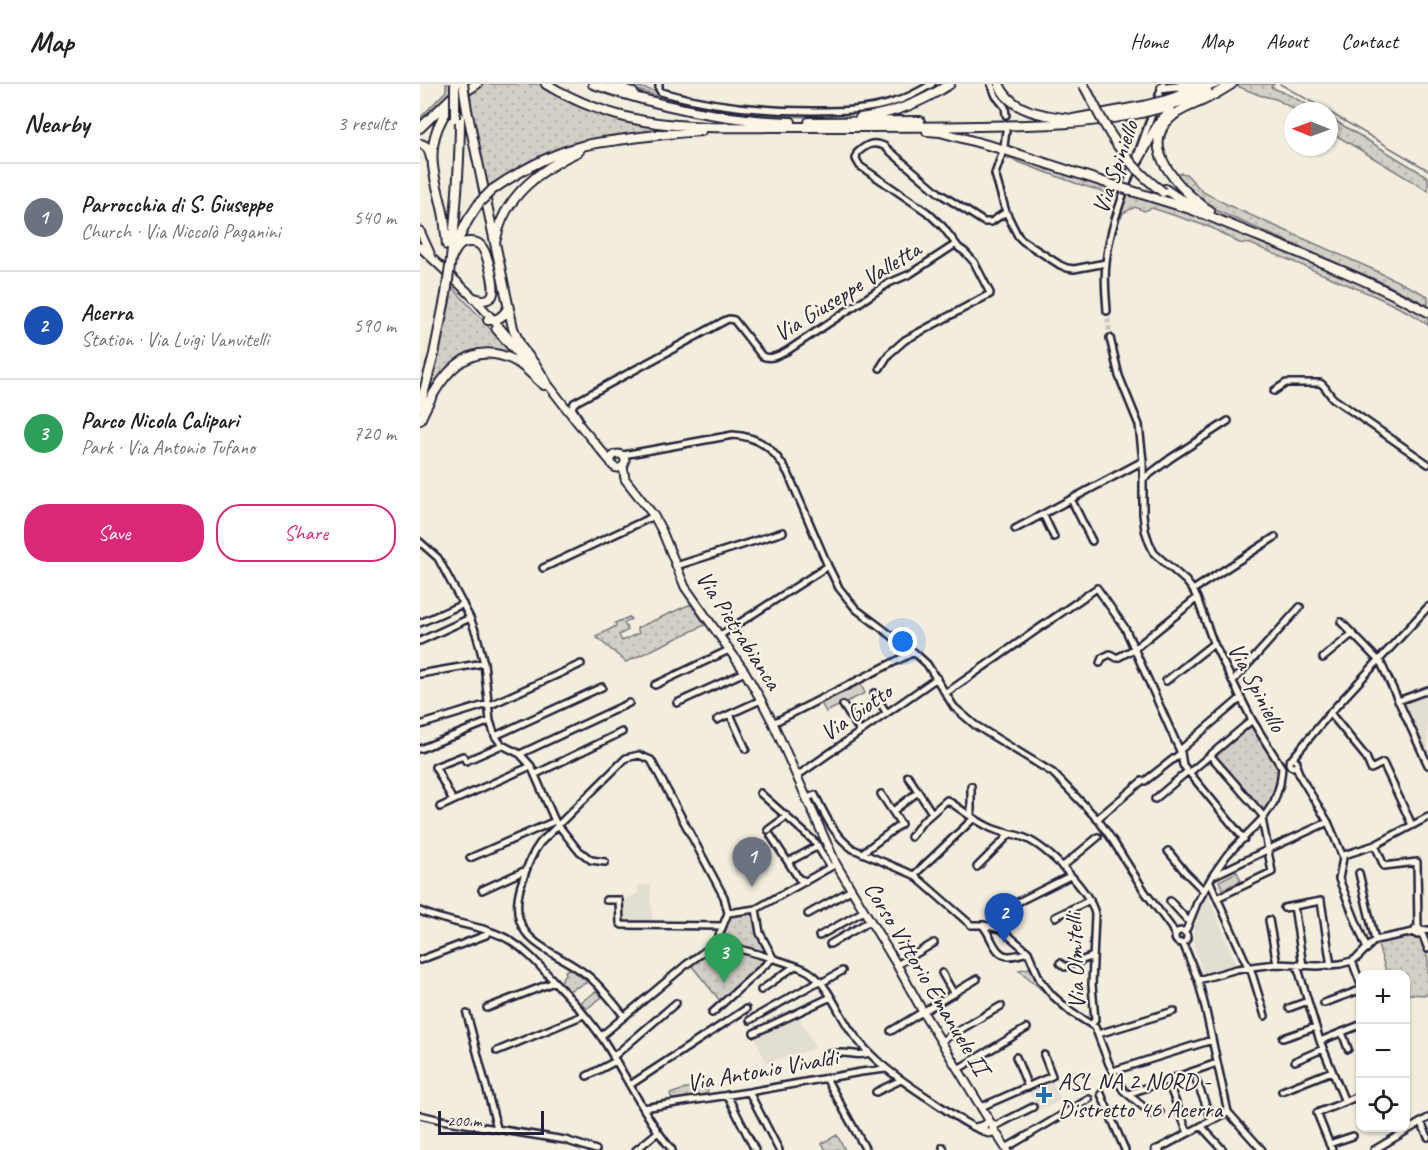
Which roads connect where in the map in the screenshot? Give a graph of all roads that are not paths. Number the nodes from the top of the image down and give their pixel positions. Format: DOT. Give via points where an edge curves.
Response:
graph roads {
  1 [pos="455,84"];
  2 [pos="461,84"];
  3 [pos="469,84"];
  4 [pos="477,84"];
  5 [pos="593,84"];
  6 [pos="613,84"];
  7 [pos="659,84"];
  8 [pos="932,84"];
  9 [pos="950,84"];
  10 [pos="991,84"];
  11 [pos="999,84"];
  12 [pos="1085,84"];
  13 [pos="1207,84"];
  14 [pos="1215,84"];
  15 [pos="1232,84"];
  16 [pos="548,85"];
  17 [pos="1163,86"];
  18 [pos="1199,96"];
  19 [pos="653,101"];
  20 [pos="1162,105"];
  21 [pos="1142,110"];
  22 [pos="1006,115"];
  23 [pos="458,118"];
  24 [pos="1072,119"];
  25 [pos="830,122"];
  26 [pos="729,127"];
  27 [pos="420,128"];
  28 [pos="890,128"];
  29 [pos="1006,131"];
  30 [pos="599,142"];
  31 [pos="420,144"];
  32 [pos="433,164"];
  33 [pos="1132,170"];
  34 [pos="1164,190"];
  35 [pos="1190,209"];
  36 [pos="1210,211"];
  37 [pos="1006,212"];
  38 [pos="420,231"];
  39 [pos="495,243"];
  40 [pos="956,244"];
  41 [pos="447,245"];
  42 [pos="420,247"];
  43 [pos="420,254"];
  44 [pos="448,259"];
  45 [pos="434,260"];
  46 [pos="1106,263"];
  47 [pos="443,292"];
  48 [pos="474,298"];
  49 [pos="1428,307"];
  50 [pos="508,308"];
  51 [pos="1107,311"];
  52 [pos="1428,312"];
  53 [pos="490,320"];
  54 [pos="1110,338"];
  55 [pos="880,368"];
  56 [pos="545,384"];
  57 [pos="420,388"];
  58 [pos="1274,391"];
  59 [pos="420,406"];
  60 [pos="420,420"];
  61 [pos="577,422"];
  62 [pos="1228,422"];
  63 [pos="602,451"];
  64 [pos="621,461"];
  65 [pos="1143,461"];
  66 [pos="1428,464"];
  67 [pos="1143,479"];
  68 [pos="1071,499"];
  69 [pos="1043,514"];
  70 [pos="654,516"];
  71 [pos="1015,529"];
  72 [pos="783,532"];
  73 [pos="1054,537"];
  74 [pos="1275,537"];
  75 [pos="1092,541"];
  76 [pos="420,542"];
  77 [pos="676,566"];
  78 [pos="828,566"];
  79 [pos="543,568"];
  80 [pos="1193,590"];
  81 [pos="1197,597"];
  82 [pos="463,604"];
  83 [pos="1300,607"];
  84 [pos="1428,607"];
  85 [pos="470,618"];
  86 [pos="1341,622"];
  87 [pos="420,623"];
  88 [pos="1352,634"];
  89 [pos="719,636"];
  90 [pos="420,641"];
  91 [pos="1214,643"];
  92 [pos="1134,649"];
  93 [pos="729,650"];
  94 [pos="914,652"];
  95 [pos="1323,658"];
  96 [pos="1378,661"];
  97 [pos="484,663"];
  98 [pos="1100,663"];
  99 [pos="581,664"];
  100 [pos="746,672"];
  101 [pos="420,674"];
  102 [pos="937,678"];
  103 [pos="1166,681"];
  104 [pos="1233,681"];
  105 [pos="655,685"];
  106 [pos="602,687"];
  107 [pos="1428,690"];
  108 [pos="873,693"];
  109 [pos="946,693"];
  110 [pos="1241,698"];
  111 [pos="761,700"];
  112 [pos="1398,701"];
  113 [pos="629,703"];
  114 [pos="677,703"];
  115 [pos="488,705"];
  116 [pos="843,705"];
  117 [pos="886,712"];
  118 [pos="1330,713"];
  119 [pos="730,714"];
  120 [pos="717,720"];
  121 [pos="1252,720"];
  122 [pos="490,721"];
  123 [pos="773,723"];
  124 [pos="420,724"];
  125 [pos="860,731"];
  126 [pos="622,732"];
  127 [pos="495,736"];
  128 [pos="502,745"];
  129 [pos="420,749"];
  130 [pos="746,749"];
  131 [pos="1180,752"];
  132 [pos="520,754"];
  133 [pos="1210,755"];
  134 [pos="1292,764"];
  135 [pos="1428,765"];
  136 [pos="531,766"];
  137 [pos="1188,772"];
  138 [pos="536,774"];
  139 [pos="797,776"];
  140 [pos="908,776"];
  141 [pos="971,786"];
  142 [pos="918,792"];
  143 [pos="760,793"];
  144 [pos="881,794"];
  145 [pos="807,798"];
  146 [pos="1155,799"];
  147 [pos="453,801"];
  148 [pos="440,807"];
  149 [pos="893,811"];
  150 [pos="932,813"];
  151 [pos="787,816"];
  152 [pos="972,817"];
  153 [pos="1428,817"];
  154 [pos="1263,818"];
  155 [pos="1097,819"];
  156 [pos="1328,822"];
  157 [pos="557,823"];
  158 [pos="1412,825"];
  159 [pos="1010,834"];
  160 [pos="911,837"];
  161 [pos="1098,837"];
  162 [pos="1244,838"];
  163 [pos="1375,845"];
  164 [pos="818,846"];
  165 [pos="1268,850"];
  166 [pos="1168,851"];
  167 [pos="861,853"];
  168 [pos="1343,856"];
  169 [pos="470,858"];
  170 [pos="605,862"];
  171 [pos="788,862"];
  172 [pos="833,866"];
  173 [pos="977,867"];
  174 [pos="1062,867"];
  175 [pos="526,870"];
  176 [pos="1359,873"];
  177 [pos="914,875"];
  178 [pos="1213,875"];
  179 [pos="1070,876"];
  180 [pos="804,882"];
  181 [pos="1210,882"];
  182 [pos="482,890"];
  183 [pos="851,890"];
  184 [pos="1204,891"];
  185 [pos="1217,898"];
  186 [pos="606,900"];
  187 [pos="1090,900"];
  188 [pos="1170,901"];
  189 [pos="1294,906"];
  190 [pos="1284,908"];
  191 [pos="756,909"];
  192 [pos="420,911"];
  193 [pos="864,911"];
  194 [pos="998,912"];
  195 [pos="728,913"];
  196 [pos="808,914"];
  197 [pos="1054,917"];
  198 [pos="1269,920"];
  199 [pos="870,921"];
  200 [pos="1190,922"];
  201 [pos="982,925"];
  202 [pos="723,926"];
  203 [pos="1417,930"];
  204 [pos="1428,930"];
  205 [pos="488,931"];
  206 [pos="1184,932"];
  207 [pos="1175,935"];
  208 [pos="819,936"];
  209 [pos="1375,940"];
  210 [pos="716,943"];
  211 [pos="934,943"];
  212 [pos="830,944"];
  213 [pos="1183,944"];
  214 [pos="1367,949"];
  215 [pos="1428,949"];
  216 [pos="1028,952"];
  217 [pos="1094,956"];
  218 [pos="774,958"];
  219 [pos="420,960"];
  220 [pos="1352,961"];
  221 [pos="1060,963"];
  222 [pos="1277,964"];
  223 [pos="897,965"];
  224 [pos="1300,965"];
  225 [pos="795,966"];
  226 [pos="1331,966"];
  227 [pos="1249,967"];
  228 [pos="842,971"];
  229 [pos="1356,972"];
  230 [pos="942,973"];
  231 [pos="977,979"];
  232 [pos="1198,980"];
  233 [pos="554,982"];
  234 [pos="820,982"];
  235 [pos="761,990"];
  236 [pos="1356,991"];
  237 [pos="954,994"];
  238 [pos="831,997"];
  239 [pos="1308,1001"];
  240 [pos="676,1003"];
  241 [pos="1324,1003"];
  242 [pos="1001,1006"];
  243 [pos="487,1008"];
  244 [pos="1288,1008"];
  245 [pos="746,1009"];
  246 [pos="1174,1011"];
  247 [pos="923,1012"];
  248 [pos="712,1013"];
  249 [pos="468,1014"];
  250 [pos="584,1015"];
  251 [pos="624,1016"];
  252 [pos="1266,1016"];
  253 [pos="750,1020"];
  254 [pos="1092,1024"];
  255 [pos="1316,1027"];
  256 [pos="1356,1027"];
  257 [pos="1027,1028"];
  258 [pos="891,1031"];
  259 [pos="1342,1032"];
  260 [pos="754,1033"];
  261 [pos="1098,1034"];
  262 [pos="601,1036"];
  263 [pos="1283,1038"];
  264 [pos="1212,1040"];
  265 [pos="941,1041"];
  266 [pos="1320,1041"];
  267 [pos="1323,1049"];
  268 [pos="1348,1049"];
  269 [pos="497,1051"];
  270 [pos="869,1053"];
  271 [pos="824,1055"];
  272 [pos="1044,1055"];
  273 [pos="1016,1058"];
  274 [pos="614,1059"];
  275 [pos="1295,1061"];
  276 [pos="1217,1063"];
  277 [pos="958,1069"];
  278 [pos="886,1070"];
  279 [pos="1113,1071"];
  280 [pos="1332,1071"];
  281 [pos="587,1076"];
  282 [pos="826,1078"];
  283 [pos="902,1080"];
  284 [pos="1167,1080"];
  285 [pos="1196,1080"];
  286 [pos="630,1085"];
  287 [pos="1028,1087"];
  288 [pos="1282,1091"];
  289 [pos="749,1092"];
  290 [pos="876,1092"];
  291 [pos="1101,1094"];
  292 [pos="1128,1094"];
  293 [pos="727,1095"];
  294 [pos="1356,1097"];
  295 [pos="1089,1099"];
  296 [pos="1345,1102"];
  297 [pos="1033,1107"];
  298 [pos="643,1108"];
  299 [pos="982,1109"];
  300 [pos="1160,1112"];
  301 [pos="1228,1112"];
  302 [pos="1317,1113"];
  303 [pos="420,1115"];
  304 [pos="1310,1116"];
  305 [pos="1428,1118"];
  306 [pos="1212,1120"];
  307 [pos="1421,1122"];
  308 [pos="1201,1126"];
  309 [pos="497,1128"];
  310 [pos="988,1128"];
  311 [pos="658,1132"];
  312 [pos="1188,1132"];
  313 [pos="1353,1136"];
  314 [pos="1428,1137"];
  315 [pos="1331,1147"];
  316 [pos="1006,1149"];
  317 [pos="596,1150"];
  318 [pos="636,1150"];
  319 [pos="672,1150"];
  320 [pos="756,1150"];
  321 [pos="779,1150"];
  322 [pos="866,1150"];
  323 [pos="1125,1150"];
  324 [pos="1158,1150"];
  325 [pos="1223,1150"];
  326 [pos="1262,1150"];
  327 [pos="1376,1150"];
  1 -- 23 [label="highway, bridge"];
  2 -- 23 [label="highway"];
  2 -- 39 [label="highway, bridge"];
  3 -- 27 [label="highway"];
  4 -- 32 [label="highway" via="446,110 434,141"];
  5 -- 19 [label="highway"];
  6 -- 19 [label="highway"];
  7 -- 8 [label="street" via="660,91 760,110 836,111 887,105"];
  9 -- 25 [label="highway" via="899,110"];
  10 -- 22 [label="street"];
  11 -- 24 [label="highway" via="1007,98 1037,114"];
  12 -- 34 [label="highway, bridge" via="1122,148"];
  13 -- 17 [label="highway"];
  14 -- 20 [label="highway"];
  15 -- 18 [label="highway"];
  15 -- 36 [label="highway" via="1175,114 1158,140 1166,166 1191,196"];
  16 -- 26 [label="highway" via="602,110 642,120"];
  17 -- 33 [label="street, Via Spiniello"];
  18 -- 20 [label="highway"];
  18 -- 33 [label="highway" via="1163,117"];
  19 -- 25 [label="highway" via="729,117"];
  20 -- 21 [label="highway, bridge"];
  21 -- 24 [label="highway"];
  21 -- 28 [label="highway" via="1120,118 1052,125"];
  23 -- 41 [label="highway"];
  23 -- 44 [label="highway" via="457,206"];
  24 -- 25 [label="highway"];
  26 -- 28 [label="highway"];
  26 -- 30 [label="highway"];
  28 -- 35 [label="highway, bridge" via="940,132"];
  29 -- 37 [label="street" via="995,174"];
  30 -- 39 [label="highway" via="550,167 526,185 503,216"];
  30 -- 44 [label="highway, bridge" via="534,164 492,190 468,220"];
  31 -- 32 [label="highway" via="427,148"];
  32 -- 41 [label="highway"];
  33 -- 46 [label="street, Via Spiniello"];
  34 -- 35 [label="highway"];
  34 -- 36 [label="highway"];
  35 -- 52 [label="highway" via="1348,274"];
  36 -- 49 [label="highway"];
  37 -- 40 [label="street" via="986,223 939,193 884,146 870,144 857,153 860,166 927,212"];
  37 -- 46 [label="street" via="1018,236 1060,265 1074,269"];
  38 -- 45 [label="main road"];
  39 -- 50 [label="highway"];
  40 -- 55 [label="street, Via Giuseppe Valletta" via="974,262 990,294 905,339"];
  40 -- 61 [label="street, Via Giuseppe Valletta" via="774,357 762,356 734,320 726,320 574,403"];
  41 -- 44 [label="highway"];
  42 -- 45 [label="main road"];
  43 -- 53 [label="main road"];
  44 -- 47 [label="highway"];
  44 -- 48 [label="highway" via="465,242 479,244 486,253 494,289 484,300"];
  45 -- 48 [label="main road"];
  46 -- 51 [label="street, Via Spiniello"];
  47 -- 57 [label="highway"];
  47 -- 59 [label="highway" via="434,354"];
  48 -- 53 [label="main road"];
  50 -- 53 [label="highway" via="504,315"];
  50 -- 56 [label="highway" via="521,347"];
  53 -- 56 [label="main road"];
  54 -- 65 [label="street, Via Spiniello" via="1119,376 1139,425"];
  56 -- 60 [label="highway" via="518,362 502,355 488,352 468,357 453,366 439,384"];
  56 -- 61 [label="main road"];
  58 -- 66 [label="street" via="1286,383 1320,383 1334,399"];
  61 -- 63 [label="main road"];
  62 -- 67 [label="street"];
  63 -- 64 [label="main road"];
  63 -- 64 [label="main road" via="610,461 612,456"];
  64 -- 70 [label="main road, Via Pietrabianca" via="631,488"];
  64 -- 78 [label="street, Via Spiniello" via="632,454 733,435 757,440 775,453 788,474"];
  65 -- 67 [label="street, Via Spiniello"];
  65 -- 68 [label="street"];
  67 -- 80 [label="street, Via Spiniello" via="1143,514 1149,542 1154,553"];
  68 -- 69 [label="street"];
  68 -- 75 [label="street"];
  69 -- 71 [label="street"];
  69 -- 73 [label="street"];
  70 -- 77 [label="main road, Via Pietrabianca"];
  70 -- 79 [label="street"];
  72 -- 77 [label="street"];
  74 -- 80 [label="street"];
  76 -- 82 [label="street" via="440,561"];
  77 -- 89 [label="main road, Via Pietrabianca" via="685,587"];
  78 -- 89 [label="street"];
  78 -- 94 [label="street, Via Spiniello" via="856,609"];
  80 -- 81 [label="street, Via Spiniello"];
  81 -- 91 [label="street, Via Spiniello"];
  81 -- 92 [label="street"];
  82 -- 85 [label="street"];
  82 -- 87 [label="street"];
  83 -- 104 [label="street"];
  84 -- 96 [label="street"];
  85 -- 90 [label="street"];
  85 -- 97 [label="street"];
  86 -- 88 [label="street"];
  88 -- 95 [label="street"];
  88 -- 96 [label="street"];
  89 -- 93 [label="main road, Via Pietrabianca"];
  91 -- 103 [label="street"];
  91 -- 104 [label="street, Via Spiniello"];
  92 -- 98 [label="street" via="1117,658 1105,656"];
  92 -- 109 [label="street" via="1125,628 1097,588"];
  92 -- 131 [label="street"];
  93 -- 100 [label="main road, Via Pietrabianca"];
  93 -- 105 [label="street"];
  94 -- 102 [label="street, Via Spiniello"];
  94 -- 123 [label="street"];
  96 -- 112 [label="street"];
  96 -- 118 [label="street"];
  97 -- 101 [label="street"];
  97 -- 115 [label="street"];
  99 -- 115 [label="street"];
  100 -- 111 [label="main road, Via Pietrabianca"];
  100 -- 114 [label="street"];
  102 -- 109 [label="street, Via Spiniello"];
  102 -- 117 [label="street, Via Giotto"];
  104 -- 110 [label="street, Via Spiniello"];
  106 -- 127 [label="street"];
  107 -- 112 [label="street"];
  108 -- 117 [label="street"];
  109 -- 155 [label="street, Via Spiniello" via="954,707 975,725 1053,773"];
  110 -- 121 [label="street, Via Spiniello"];
  110 -- 131 [label="street"];
  111 -- 119 [label="street"];
  111 -- 123 [label="main road, Via Pietrabianca"];
  112 -- 135 [label="street"];
  113 -- 132 [label="street"];
  115 -- 122 [label="street"];
  115 -- 124 [label="street"];
  116 -- 125 [label="street"];
  117 -- 125 [label="street, Via Giotto"];
  118 -- 134 [label="street"];
  118 -- 158 [label="street" via="1371,769 1383,764"];
  119 -- 120 [label="street"];
  119 -- 130 [label="street"];
  121 -- 133 [label="street"];
  121 -- 134 [label="street, Via Spiniello"];
  122 -- 127 [label="street"];
  122 -- 129 [label="street"];
  123 -- 139 [label="main road, Via Pietrabianca"];
  125 -- 139 [label="street, Via Giotto"];
  126 -- 138 [label="street"];
  127 -- 128 [label="street"];
  128 -- 132 [label="street"];
  128 -- 147 [label="street" via="436,769"];
  131 -- 137 [label="street"];
  131 -- 155 [label="street"];
  132 -- 136 [label="street"];
  133 -- 137 [label="street"];
  133 -- 154 [label="street"];
  134 -- 154 [label="street, Via Spiniello"];
  134 -- 156 [label="street"];
  136 -- 138 [label="street"];
  136 -- 147 [label="street"];
  137 -- 146 [label="street"];
  137 -- 162 [label="street"];
  138 -- 157 [label="street"];
  139 -- 145 [label="main road, Via Pietrabianca"];
  140 -- 142 [label="street"];
  141 -- 152 [label="street"];
  142 -- 149 [label="street"];
  142 -- 150 [label="street"];
  143 -- 151 [label="street"];
  144 -- 149 [label="street"];
  145 -- 167 [label="street" via="815,795 844,843"];
  145 -- 172 [label="main road, Corso Vittorio Emanuele II"];
  147 -- 148 [label="street"];
  149 -- 167 [label="street" via="902,824"];
  150 -- 152 [label="street, Via Olmitelli" via="947,800"];
  150 -- 160 [label="street"];
  151 -- 164 [label="street"];
  151 -- 171 [label="street" via="770,833"];
  152 -- 159 [label="street, Via Olmitelli"];
  152 -- 177 [label="street"];
  153 -- 158 [label="street"];
  154 -- 162 [label="street, Via Spiniello"];
  154 -- 165 [label="street"];
  155 -- 207 [label="street, Via Spiniello"];
  156 -- 165 [label="street"];
  156 -- 168 [label="street"];
  157 -- 169 [label="street"];
  157 -- 170 [label="street" via="580,853"];
  157 -- 175 [label="street" via="540,843"];
  157 -- 195 [label="street" via="626,758 639,755 651,760 724,897"];
  158 -- 163 [label="street"];
  159 -- 173 [label="street"];
  159 -- 174 [label="street, Via Olmitelli" via="1034,843"];
  161 -- 174 [label="street"];
  162 -- 178 [label="street, Via Spiniello"];
  163 -- 168 [label="street"];
  163 -- 203 [label="street" via="1384,866 1418,862"];
  164 -- 171 [label="street"];
  164 -- 172 [label="street"];
  165 -- 178 [label="street"];
  165 -- 185 [label="street" via="1272,872"];
  166 -- 184 [label="street"];
  167 -- 177 [label="street"];
  168 -- 214 [label="street" via="1339,879"];
  171 -- 180 [label="street"];
  172 -- 180 [label="street"];
  172 -- 183 [label="main road, Corso Vittorio Emanuele II"];
  174 -- 179 [label="street, Via Olmitelli"];
  175 -- 182 [label="street"];
  175 -- 251 [label="street" via="517,907 527,935 588,976"];
  176 -- 209 [label="street"];
  177 -- 201 [label="street" via="971,925"];
  178 -- 181 [label="street, Via Spiniello"];
  179 -- 187 [label="street, Via Olmitelli"];
  179 -- 194 [label="street"];
  180 -- 191 [label="street"];
  181 -- 184 [label="street, Via Spiniello"];
  181 -- 185 [label="street"];
  183 -- 193 [label="main road, Corso Vittorio Emanuele II"];
  183 -- 196 [label="street"];
  184 -- 200 [label="street, Via Spiniello"];
  185 -- 227 [label="street"];
  186 -- 202 [label="street" via="619,900 622,925"];
  187 -- 197 [label="street"];
  187 -- 217 [label="street, Via Olmitelli" via="1095,914"];
  188 -- 200 [label="street"];
  189 -- 190 [label="street"];
  189 -- 224 [label="street"];
  189 -- 226 [label="street" via="1321,901"];
  191 -- 195 [label="street"];
  191 -- 218 [label="street" via="760,933"];
  192 -- 205 [label="street"];
  193 -- 199 [label="main road, Corso Vittorio Emanuele II"];
  193 -- 208 [label="street"];
  195 -- 202 [label="street"];
  198 -- 222 [label="street"];
  199 -- 212 [label="street"];
  199 -- 223 [label="main road, Corso Vittorio Emanuele II"];
  200 -- 206 [label="street, Via Spiniello"];
  201 -- 216 [label="street" via="1001,930"];
  201 -- 216 [label="street" via="1004,955"];
  202 -- 210 [label="street"];
  203 -- 204 [label="street"];
  203 -- 209 [label="street"];
  203 -- 215 [label="street"];
  205 -- 219 [label="street"];
  205 -- 233 [label="street" via="510,939 526,951"];
  206 -- 207 [label="street"];
  206 -- 213 [label="street, Via Spiniello" via="1187,938"];
  207 -- 213 [label="street, Via Spiniello" via="1176,942"];
  209 -- 214 [label="street"];
  210 -- 218 [label="street"];
  210 -- 251 [label="street"];
  211 -- 223 [label="street"];
  213 -- 232 [label="street, Via Spiniello"];
  214 -- 220 [label="street"];
  216 -- 254 [label="street" via="1040,980 1053,995"];
  217 -- 221 [label="street" via="1065,967"];
  217 -- 254 [label="street, Via Olmitelli"];
  218 -- 225 [label="street"];
  218 -- 248 [label="street"];
  220 -- 226 [label="street"];
  220 -- 229 [label="street"];
  222 -- 224 [label="street"];
  222 -- 227 [label="street"];
  223 -- 247 [label="main road, Corso Vittorio Emanuele II"];
  224 -- 226 [label="street"];
  224 -- 239 [label="street"];
  225 -- 234 [label="street"];
  225 -- 235 [label="street"];
  227 -- 232 [label="street"];
  227 -- 252 [label="street"];
  228 -- 234 [label="street"];
  230 -- 237 [label="street"];
  231 -- 237 [label="street"];
  232 -- 264 [label="street, Via Spiniello"];
  233 -- 243 [label="street"];
  233 -- 250 [label="street"];
  234 -- 238 [label="street"];
  234 -- 253 [label="street"];
  236 -- 241 [label="street"];
  237 -- 247 [label="street"];
  238 -- 260 [label="street"];
  238 -- 270 [label="street" via="850,1031"];
  239 -- 244 [label="street"];
  239 -- 255 [label="street"];
  240 -- 274 [label="street"];
  242 -- 265 [label="street"];
  245 -- 286 [label="street"];
  246 -- 261 [label="street"];
  247 -- 258 [label="street"];
  247 -- 265 [label="main road, Corso Vittorio Emanuele II"];
  249 -- 309 [label="street"];
  250 -- 262 [label="street"];
  250 -- 269 [label="street"];
  251 -- 262 [label="street"];
  254 -- 261 [label="street, Via Olmitelli"];
  255 -- 263 [label="street"];
  255 -- 266 [label="street"];
  256 -- 259 [label="street"];
  257 -- 277 [label="street"];
  259 -- 266 [label="street"];
  259 -- 268 [label="street"];
  261 -- 279 [label="street, Via Olmitelli"];
  262 -- 274 [label="street"];
  264 -- 276 [label="street, Via Spiniello"];
  264 -- 279 [label="street"];
  265 -- 277 [label="main road, Corso Vittorio Emanuele II"];
  266 -- 267 [label="street"];
  267 -- 275 [label="street"];
  267 -- 280 [label="street"];
  270 -- 271 [label="street"];
  270 -- 278 [label="street"];
  272 -- 287 [label="street" via="1052,1076"];
  273 -- 287 [label="street"];
  274 -- 281 [label="street"];
  274 -- 286 [label="street"];
  276 -- 284 [label="street"];
  276 -- 301 [label="street, Via Spiniello"];
  277 -- 299 [label="main road, Corso Vittorio Emanuele II"];
  278 -- 282 [label="street, Via Antonio Vivaldi"];
  278 -- 283 [label="street"];
  279 -- 292 [label="street, Via Olmitelli"];
  280 -- 288 [label="street"];
  280 -- 296 [label="street"];
  282 -- 289 [label="street, Via Antonio Vivaldi"];
  282 -- 322 [label="street"];
  283 -- 290 [label="street"];
  283 -- 310 [label="street" via="974,1127"];
  284 -- 292 [label="street"];
  284 -- 312 [label="street"];
  285 -- 306 [label="street"];
  286 -- 298 [label="street"];
  287 -- 299 [label="street"];
  289 -- 293 [label="street, Via Antonio Vivaldi"];
  289 -- 321 [label="street"];
  291 -- 323 [label="street"];
  292 -- 300 [label="street, Via Olmitelli" via="1152,1114"];
  293 -- 298 [label="street, Via Antonio Vivaldi"];
  293 -- 320 [label="street"];
  294 -- 296 [label="street"];
  295 -- 316 [label="street"];
  296 -- 302 [label="street"];
  297 -- 310 [label="street"];
  298 -- 311 [label="street"];
  299 -- 310 [label="main road, Corso Vittorio Emanuele II"];
  301 -- 306 [label="street"];
  301 -- 326 [label="street"];
  302 -- 304 [label="street"];
  302 -- 315 [label="street"];
  303 -- 309 [label="street"];
  305 -- 307 [label="street"];
  306 -- 308 [label="street"];
  307 -- 314 [label="street"];
  307 -- 327 [label="street"];
  308 -- 312 [label="street"];
  308 -- 325 [label="street"];
  309 -- 317 [label="street" via="566,1140"];
  310 -- 316 [label="main road"];
  311 -- 318 [label="street"];
  311 -- 319 [label="street"];
  312 -- 324 [label="street"];
  313 -- 315 [label="street"];
}
